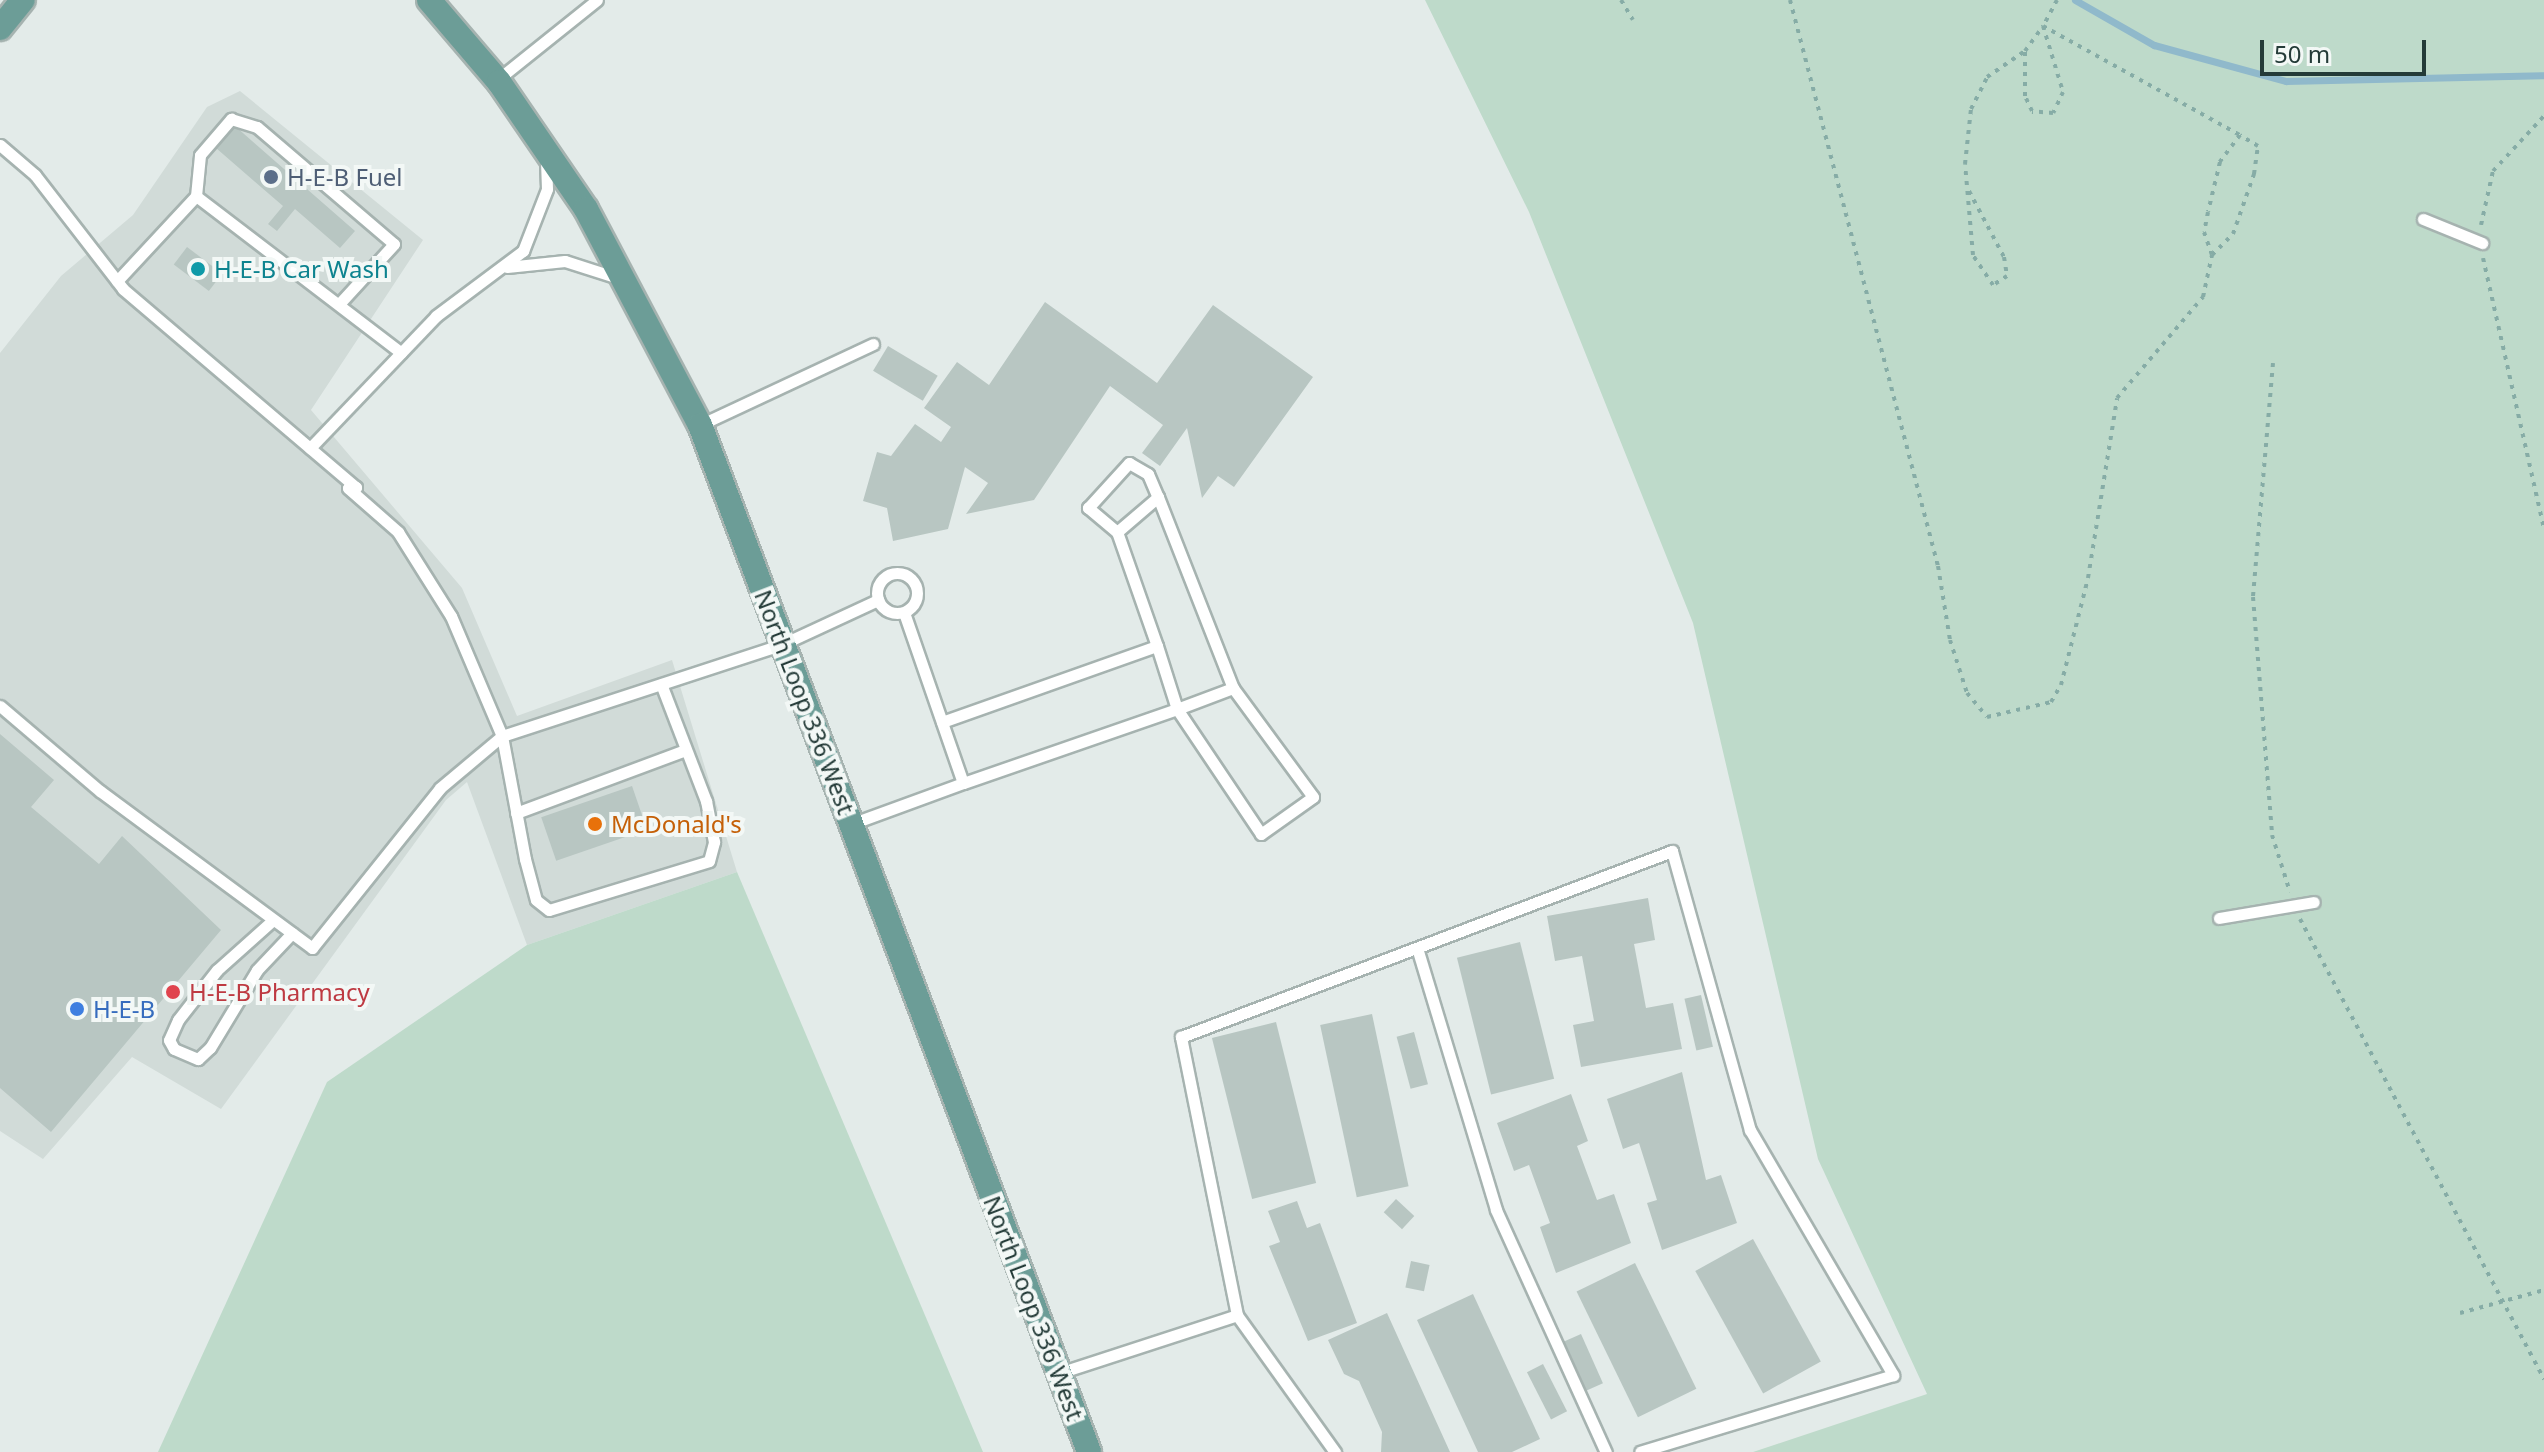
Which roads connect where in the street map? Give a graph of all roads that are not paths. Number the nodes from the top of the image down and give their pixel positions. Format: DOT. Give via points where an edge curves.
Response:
graph roads {
  1 [pos="23,0"];
  2 [pos="429,0"];
  3 [pos="597,0"];
  4 [pos="0,28"];
  5 [pos="497,80"];
  6 [pos="0,145"];
  7 [pos="546,149"];
  8 [pos="196,196"];
  9 [pos="2423,219"];
  10 [pos="2482,243"];
  11 [pos="503,268"];
  12 [pos="117,281"];
  13 [pos="629,285"];
  14 [pos="339,304"];
  15 [pos="873,344"];
  16 [pos="401,353"];
  17 [pos="700,425"];
  18 [pos="310,448"];
  19 [pos="1158,497"];
  20 [pos="1117,532"];
  21 [pos="878,600"];
  22 [pos="904,613"];
  23 [pos="783,644"];
  24 [pos="1157,646"];
  25 [pos="661,684"];
  26 [pos="1233,688"];
  27 [pos="0,706"];
  28 [pos="1177,709"];
  29 [pos="942,722"];
  30 [pos="502,736"];
  31 [pos="685,750"];
  32 [pos="963,783"];
  33 [pos="516,813"];
  34 [pos="851,824"];
  35 [pos="2314,902"];
  36 [pos="2219,918"];
  37 [pos="273,920"];
  38 [pos="292,933"];
  39 [pos="1418,951"];
  40 [pos="1237,1315"];
  41 [pos="1058,1374"];
  42 [pos="1089,1452"];
  43 [pos="1335,1452"];
  44 [pos="1606,1452"];
  45 [pos="1640,1452"];
  1 -- 4 [label="main road"];
  2 -- 5 [label="main road, North Loop 336 West"];
  3 -- 5 [label="lane"];
  5 -- 7 [label="main road, North Loop 336 West"];
  6 -- 12 [label="lane" via="35,175"];
  7 -- 11 [label="lane" via="538,220 523,251"];
  7 -- 13 [label="main road, North Loop 336 West"];
  8 -- 12 [label="lane"];
  8 -- 14 [label="lane"];
  8 -- 14 [label="lane" via="200,155 231,119 257,127 394,244"];
  9 -- 10 [label="lane"];
  11 -- 13 [label="lane" via="565,261"];
  11 -- 16 [label="lane"];
  12 -- 18 [label="lane"];
  13 -- 17 [label="main road, North Loop 336 West"];
  14 -- 16 [label="lane"];
  15 -- 17 [label="lane"];
  16 -- 18 [label="lane"];
  17 -- 23 [label="main road, North Loop 336 West"];
  18 -- 30 [label="lane" via="398,532 451,616"];
  19 -- 20 [label="lane"];
  19 -- 20 [label="lane" via="1148,474 1129,463 1088,508"];
  19 -- 26 [label="lane"];
  20 -- 24 [label="lane"];
  21 -- 22 [label="lane" via="888,612"];
  21 -- 22 [label="lane" via="878,583 891,573 907,574 917,586 916,602"];
  21 -- 23 [label="lane"];
  22 -- 29 [label="lane"];
  23 -- 25 [label="lane"];
  23 -- 34 [label="main road, North Loop 336 West"];
  24 -- 28 [label="lane"];
  24 -- 29 [label="lane"];
  25 -- 30 [label="lane"];
  25 -- 31 [label="lane"];
  26 -- 28 [label="lane"];
  26 -- 28 [label="lane" via="1313,797 1261,834"];
  27 -- 37 [label="lane"];
  28 -- 32 [label="lane"];
  29 -- 32 [label="lane"];
  30 -- 33 [label="lane"];
  30 -- 38 [label="lane" via="440,788 312,948"];
  31 -- 33 [label="lane"];
  31 -- 33 [label="lane" via="706,801 714,842 709,861 549,910 536,900"];
  32 -- 34 [label="lane"];
  34 -- 41 [label="main road, North Loop 336 West"];
  35 -- 36 [label="lane"];
  37 -- 38 [label="lane"];
  37 -- 38 [label="lane" via="190,1004 169,1040 174,1049 198,1059 210,1048 257,970"];
  39 -- 40 [label="lane" via="1181,1037"];
  39 -- 44 [label="lane" via="1496,1210"];
  39 -- 45 [label="lane" via="1672,851 1750,1130 1893,1375"];
  40 -- 41 [label="lane"];
  40 -- 43 [label="lane"];
  41 -- 42 [label="main road, North Loop 336 West"];
}
